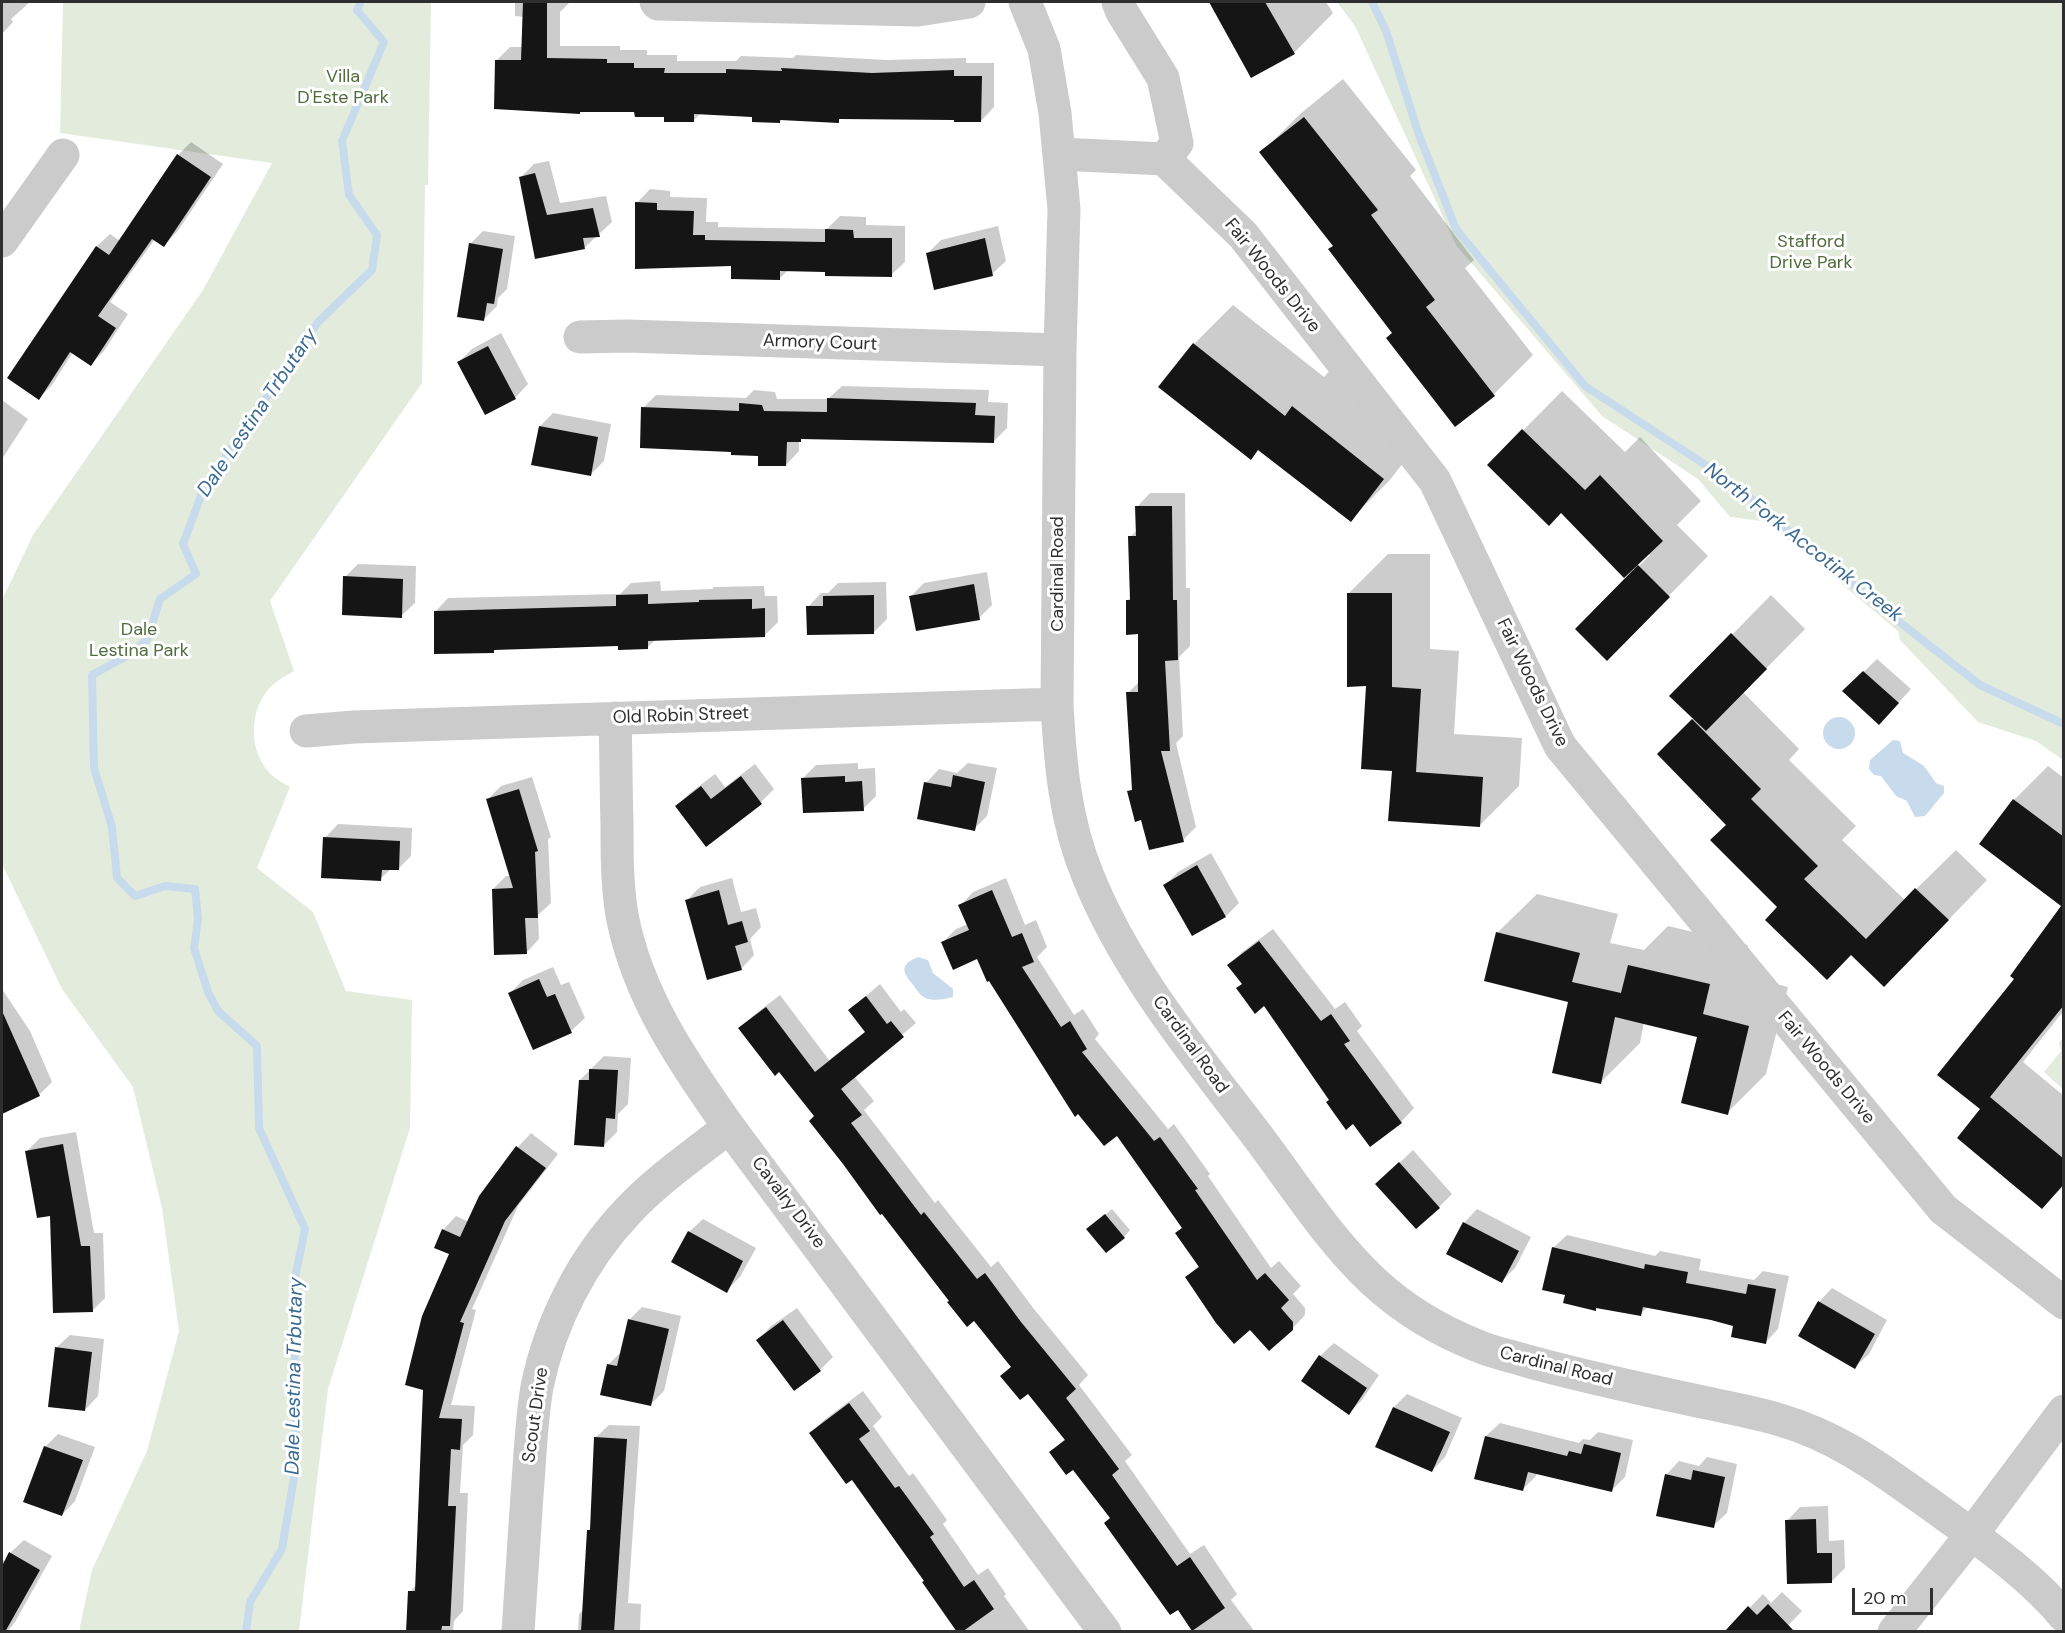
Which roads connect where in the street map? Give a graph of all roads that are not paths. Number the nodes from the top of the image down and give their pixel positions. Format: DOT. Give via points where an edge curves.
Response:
graph roads {
  1 [pos="656,2"];
  2 [pos="969,2"];
  3 [pos="1025,2"];
  4 [pos="1118,2"];
  5 [pos="756,4"];
  6 [pos="1060,154"];
  7 [pos="63,155"];
  8 [pos="1164,159"];
  9 [pos="2,241"];
  10 [pos="580,337"];
  11 [pos="1060,350"];
  12 [pos="1057,704"];
  13 [pos="615,718"];
  14 [pos="306,731"];
  15 [pos="729,1126"];
  16 [pos="2064,1303"];
  17 [pos="2064,1412"];
  18 [pos="1972,1534"];
  19 [pos="2064,1616"];
  20 [pos="518,1632"];
  21 [pos="1105,1632"];
  22 [pos="1894,1632"];
  1 -- 5 [label="street"];
  2 -- 5 [label="street" via="918,10"];
  3 -- 6 [label="street, Cardinal Road" via="1044,49"];
  4 -- 8 [label="street" via="1163,78 1177,143"];
  6 -- 8 [label="street"];
  6 -- 11 [label="street, Cardinal Road" via="1064,209"];
  7 -- 9 [label="street"];
  8 -- 16 [label="street, Fair Woods Drive" via="1243,235 1435,481 1560,746 1943,1209"];
  10 -- 11 [label="street, Armory Court"];
  11 -- 12 [label="street, Cardinal Road"];
  12 -- 13 [label="street, Old Robin Street"];
  12 -- 18 [label="street, Cardinal Road" via="1068,810 1087,873 1112,931 1194,1053 1326,1228 1374,1281 1429,1322 1482,1348 1561,1371 1775,1418 1820,1434 1867,1459"];
  13 -- 14 [label="street, Old Robin Street"];
  13 -- 15 [label="street, Cavalry Drive" via="617,880 630,945 664,1028"];
  15 -- 20 [label="street, Scout Drive" via="627,1212 588,1262 558,1318 545,1355 532,1422"];
  15 -- 21 [label="street, Cavalry Drive"];
  17 -- 18 [label="street"];
  18 -- 19 [label="street, Cardinal Road"];
  18 -- 22 [label="street"];
}
